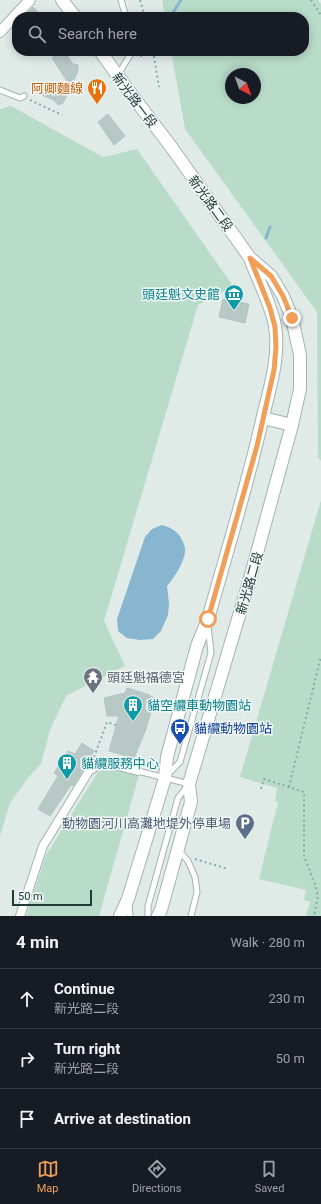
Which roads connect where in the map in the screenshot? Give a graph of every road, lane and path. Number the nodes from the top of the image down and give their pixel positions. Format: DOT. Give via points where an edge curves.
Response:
graph roads {
  1 [pos="30,0"];
  2 [pos="62,0"];
  3 [pos="121,0"];
  4 [pos="140,0"];
  5 [pos="311,0"];
  6 [pos="19,12"];
  7 [pos="71,12"];
  8 [pos="125,12"];
  9 [pos="144,12"];
  10 [pos="321,15"];
  11 [pos="12,19"];
  12 [pos="0,32"];
  13 [pos="103,56"];
  14 [pos="129,56"];
  15 [pos="154,56"];
  16 [pos="117,76"];
  17 [pos="159,87"];
  18 [pos="0,90"];
  19 [pos="24,96"];
  20 [pos="62,115"];
  21 [pos="172,148"];
  22 [pos="250,258"];
  23 [pos="263,418"];
  24 [pos="292,425"];
  25 [pos="321,656"];
  26 [pos="116,725"];
  27 [pos="89,771"];
  28 [pos="138,771"];
  29 [pos="165,778"];
  30 [pos="189,784"];
  31 [pos="289,787"];
  32 [pos="261,790"];
  33 [pos="178,849"];
  34 [pos="189,857"];
  35 [pos="228,869"];
  36 [pos="128,899"];
  37 [pos="20,916"];
  38 [pos="120,916"];
  39 [pos="130,916"];
  40 [pos="148,916"];
  41 [pos="158,916"];
  42 [pos="191,916"];
  43 [pos="314,916"];
  1 -- 6 [label="street"];
  2 -- 7 [label="street"];
  3 -- 8 [label="lane"];
  4 -- 9 [label="path"];
  5 -- 10 [label="path"];
  11 -- 12 [label="street"];
  13 -- 16 [label="street, 新光路一段"];
  14 -- 16 [label="lane"];
  15 -- 17 [label="path"];
  16 -- 21 [label="street, 新光路一段"];
  18 -- 19 [label="lane" via="20,98"];
  19 -- 20 [label="path"];
  21 -- 22 [label="street, 新光路二段"];
  22 -- 23 [label="street, 新光路二段" via="275,327 274,370"];
  22 -- 24 [label="street, 新光路二段" via="271,276 292,318 300,354 300,389"];
  23 -- 24 [label="street"];
  23 -- 29 [label="street, 新光路二段" via="208,619 197,646 167,757"];
  24 -- 30 [label="street, 新光路二段" via="250,582"];
  25 -- 31 [label="path"];
  26 -- 27 [label="path" via="107,722"];
  27 -- 28 [label="street" via="103,762"];
  27 -- 37 [label="street" via="43,846"];
  28 -- 29 [label="lane"];
  29 -- 30 [label="lane"];
  29 -- 36 [label="street, 新光路二段"];
  30 -- 33 [label="street, 新光路二段" via="191,802"];
  30 -- 40 [label="lane" via="178,798 148,906"];
  31 -- 32 [label="path" via="264,779"];
  31 -- 43 [label="path" via="304,792 304,856 318,896"];
  33 -- 41 [label="street, 新光路二段"];
  33 -- 42 [label="lane" via="188,861 195,877 197,892"];
  34 -- 35 [label="path"];
  36 -- 38 [label="street, 新光路二段"];
  36 -- 39 [label="lane"];
}
